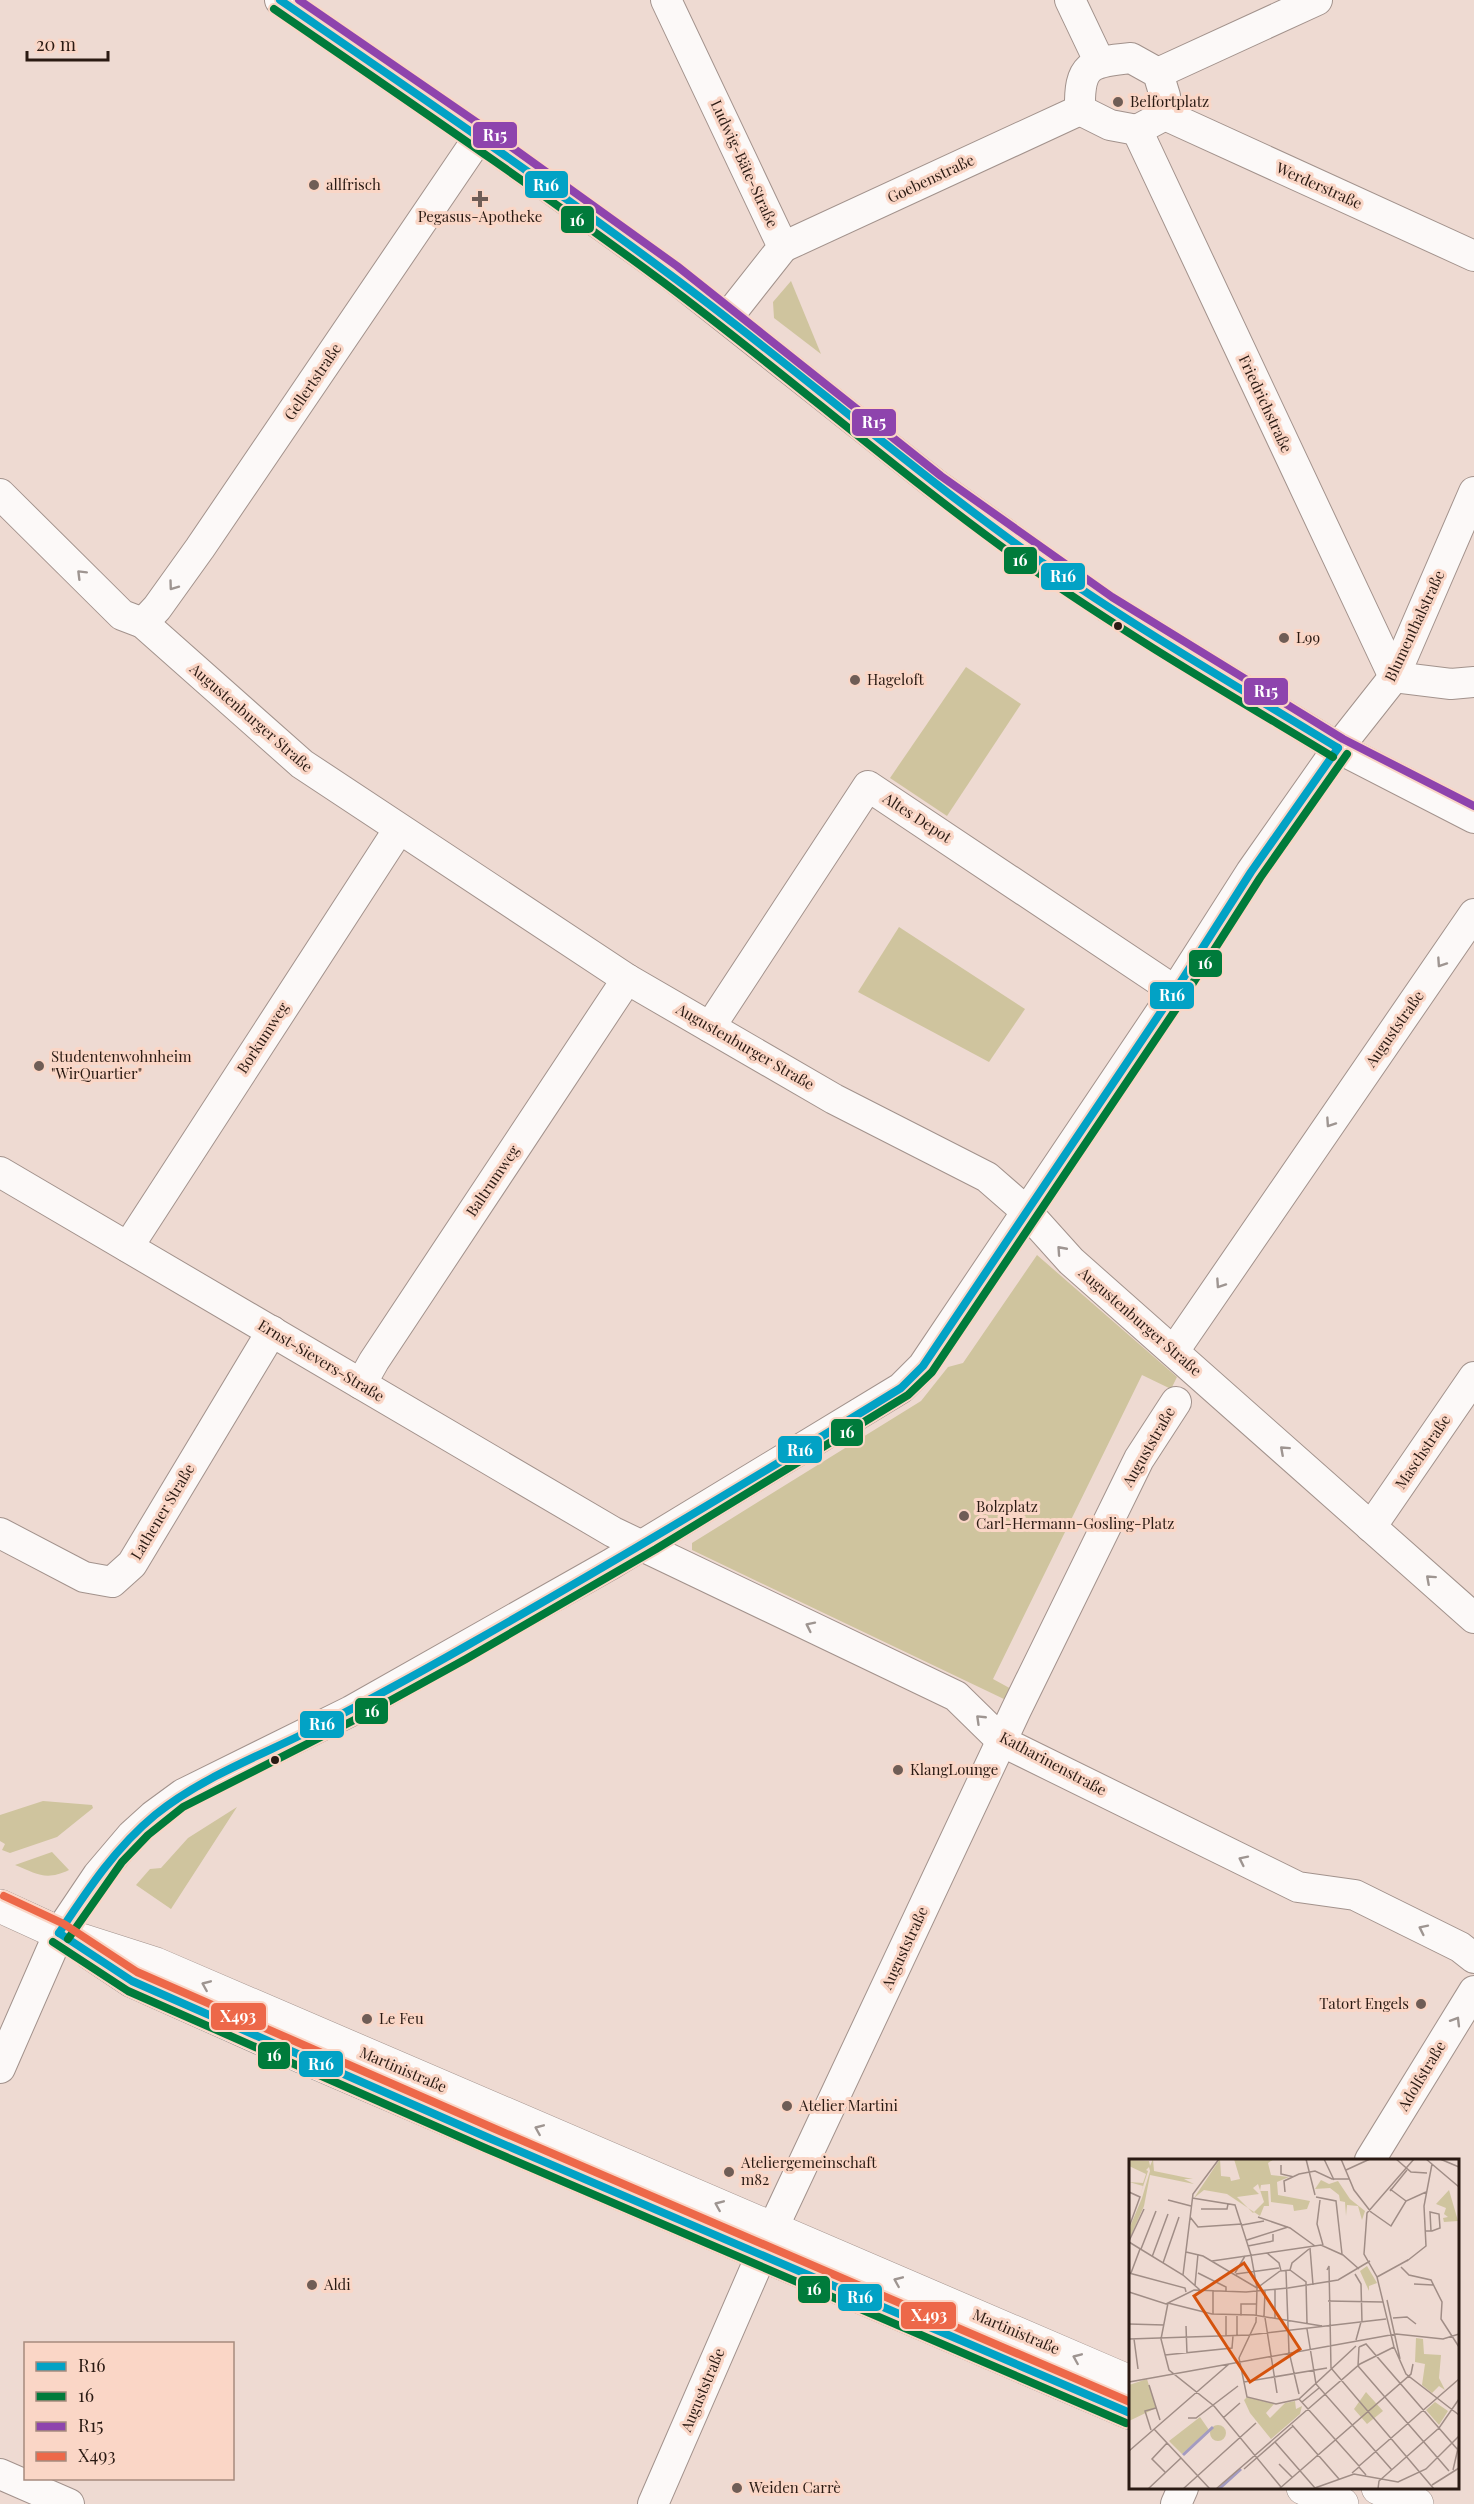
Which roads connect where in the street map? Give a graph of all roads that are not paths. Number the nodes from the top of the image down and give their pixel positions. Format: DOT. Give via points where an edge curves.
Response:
graph roads {
  1 [pos="280,0"];
  2 [pos="666,0"];
  3 [pos="1070,0"];
  4 [pos="1317,0"];
  5 [pos="1099,61"];
  6 [pos="1158,73"];
  7 [pos="1080,110"];
  8 [pos="1164,115"];
  9 [pos="1137,130"];
  10 [pos="479,137"];
  11 [pos="783,248"];
  12 [pos="1474,256"];
  13 [pos="727,318"];
  14 [pos="1474,492"];
  15 [pos="0,494"];
  16 [pos="133,619"];
  17 [pos="1394,677"];
  18 [pos="1474,682"];
  19 [pos="1338,748"];
  20 [pos="1474,818"];
  21 [pos="399,829"];
  22 [pos="1474,914"];
  23 [pos="627,979"];
  24 [pos="1175,991"];
  25 [pos="710,1027"];
  26 [pos="0,1172"];
  27 [pos="1026,1210"];
  28 [pos="128,1247"];
  29 [pos="272,1331"];
  30 [pos="1174,1351"];
  31 [pos="1474,1377"];
  32 [pos="361,1384"];
  33 [pos="1176,1402"];
  34 [pos="1371,1527"];
  35 [pos="0,1533"];
  36 [pos="644,1545"];
  37 [pos="1474,1618"];
  38 [pos="1003,1742"];
  39 [pos="0,1906"];
  40 [pos="59,1933"];
  41 [pos="1474,1958"];
  42 [pos="1474,1991"];
  43 [pos="0,2068"];
  44 [pos="1371,2159"];
  45 [pos="767,2241"];
  46 [pos="1129,2381"];
  47 [pos="1129,2412"];
  48 [pos="0,2474"];
  49 [pos="1181,2489"];
  50 [pos="1308,2489"];
  51 [pos="1383,2489"];
  52 [pos="69,2504"];
  53 [pos="653,2504"];
  54 [pos="1176,2504"];
  55 [pos="1342,2504"];
  56 [pos="1417,2504"];
  1 -- 10 [label="street"];
  2 -- 11 [label="street, Ludwig-Bäte-Straße"];
  3 -- 5 [label="street"];
  4 -- 6 [label="street"];
  5 -- 6 [label="street" via="1131,58"];
  5 -- 7 [label="street" via="1085,73 1079,86"];
  6 -- 8 [label="street" via="1165,96"];
  7 -- 9 [label="street" via="1110,125"];
  7 -- 11 [label="street, Goebenstraße"];
  8 -- 9 [label="street"];
  8 -- 12 [label="street, Werderstraße"];
  9 -- 17 [label="street, Friedrichstraße"];
  10 -- 13 [label="street"];
  10 -- 16 [label="street, Gellertstraße, one-way" via="157,608"];
  11 -- 13 [label="street"];
  13 -- 19 [label="street" via="935,484 1040,561 1113,611"];
  14 -- 17 [label="street, Blumenthalstraße"];
  16 -- 15 [label="street, Augustenburger Straße, one-way"];
  16 -- 21 [label="street, Augustenburger Straße" via="303,764"];
  17 -- 18 [label="street" via="1451,684"];
  17 -- 19 [label="street, Blumenthalstraße"];
  19 -- 20 [label="street"];
  19 -- 24 [label="street, Blumenthalstraße" via="1251,872"];
  21 -- 23 [label="street, Augustenburger Straße"];
  21 -- 28 [label="street, Borkumweg"];
  22 -- 30 [label="street, Auguststraße, one-way"];
  23 -- 25 [label="street, Augustenburger Straße"];
  23 -- 32 [label="street, Baltrumweg"];
  24 -- 25 [label="street, Altes Depot" via="868,786"];
  24 -- 27 [label="street, Blumenthalstraße"];
  25 -- 27 [label="street, Augustenburger Straße" via="834,1099 987,1177"];
  26 -- 28 [label="street, Ernst-Sievers-Straße"];
  30 -- 27 [label="street, Augustenburger Straße, one-way" via="1071,1261"];
  27 -- 36 [label="street, Blumenthalstraße" via="923,1366 901,1388"];
  28 -- 29 [label="street, Ernst-Sievers-Straße"];
  29 -- 32 [label="street, Ernst-Sievers-Straße"];
  29 -- 35 [label="street, Lathener Straße" via="132,1564 112,1582 84,1577"];
  34 -- 30 [label="street, Augustenburger Straße, one-way"];
  31 -- 34 [label="street, Maschstraße"];
  32 -- 36 [label="street, Ernst-Sievers-Straße" via="613,1532"];
  33 -- 38 [label="street, Auguststraße" via="1139,1459"];
  37 -- 34 [label="street, Augustenburger Straße, one-way"];
  38 -- 36 [label="street, Katharinenstraße, one-way" via="956,1696"];
  36 -- 40 [label="street, Blumenthalstraße" via="351,1711 183,1794 132,1836 98,1875"];
  41 -- 38 [label="street, Katharinenstraße, one-way" via="1460,1947 1355,1895 1298,1887"];
  38 -- 45 [label="street, Auguststraße"];
  39 -- 40 [label="main road, Martinistraße"];
  40 -- 43 [label="street, Blumenthalstraße"];
  40 -- 45 [label="main road, Martinistraße" via="132,1981"];
  44 -- 42 [label="street, Adolfstraße, one-way"];
  46 -- 45 [label="main road, Martinistraße, one-way"];
  45 -- 47 [label="main road, Martinistraße"];
  45 -- 53 [label="street, Auguststraße"];
  48 -- 52 [label="street"];
  49 -- 54 [label="street"];
  50 -- 55 [label="main road"];
  51 -- 56 [label="main road"];
}
